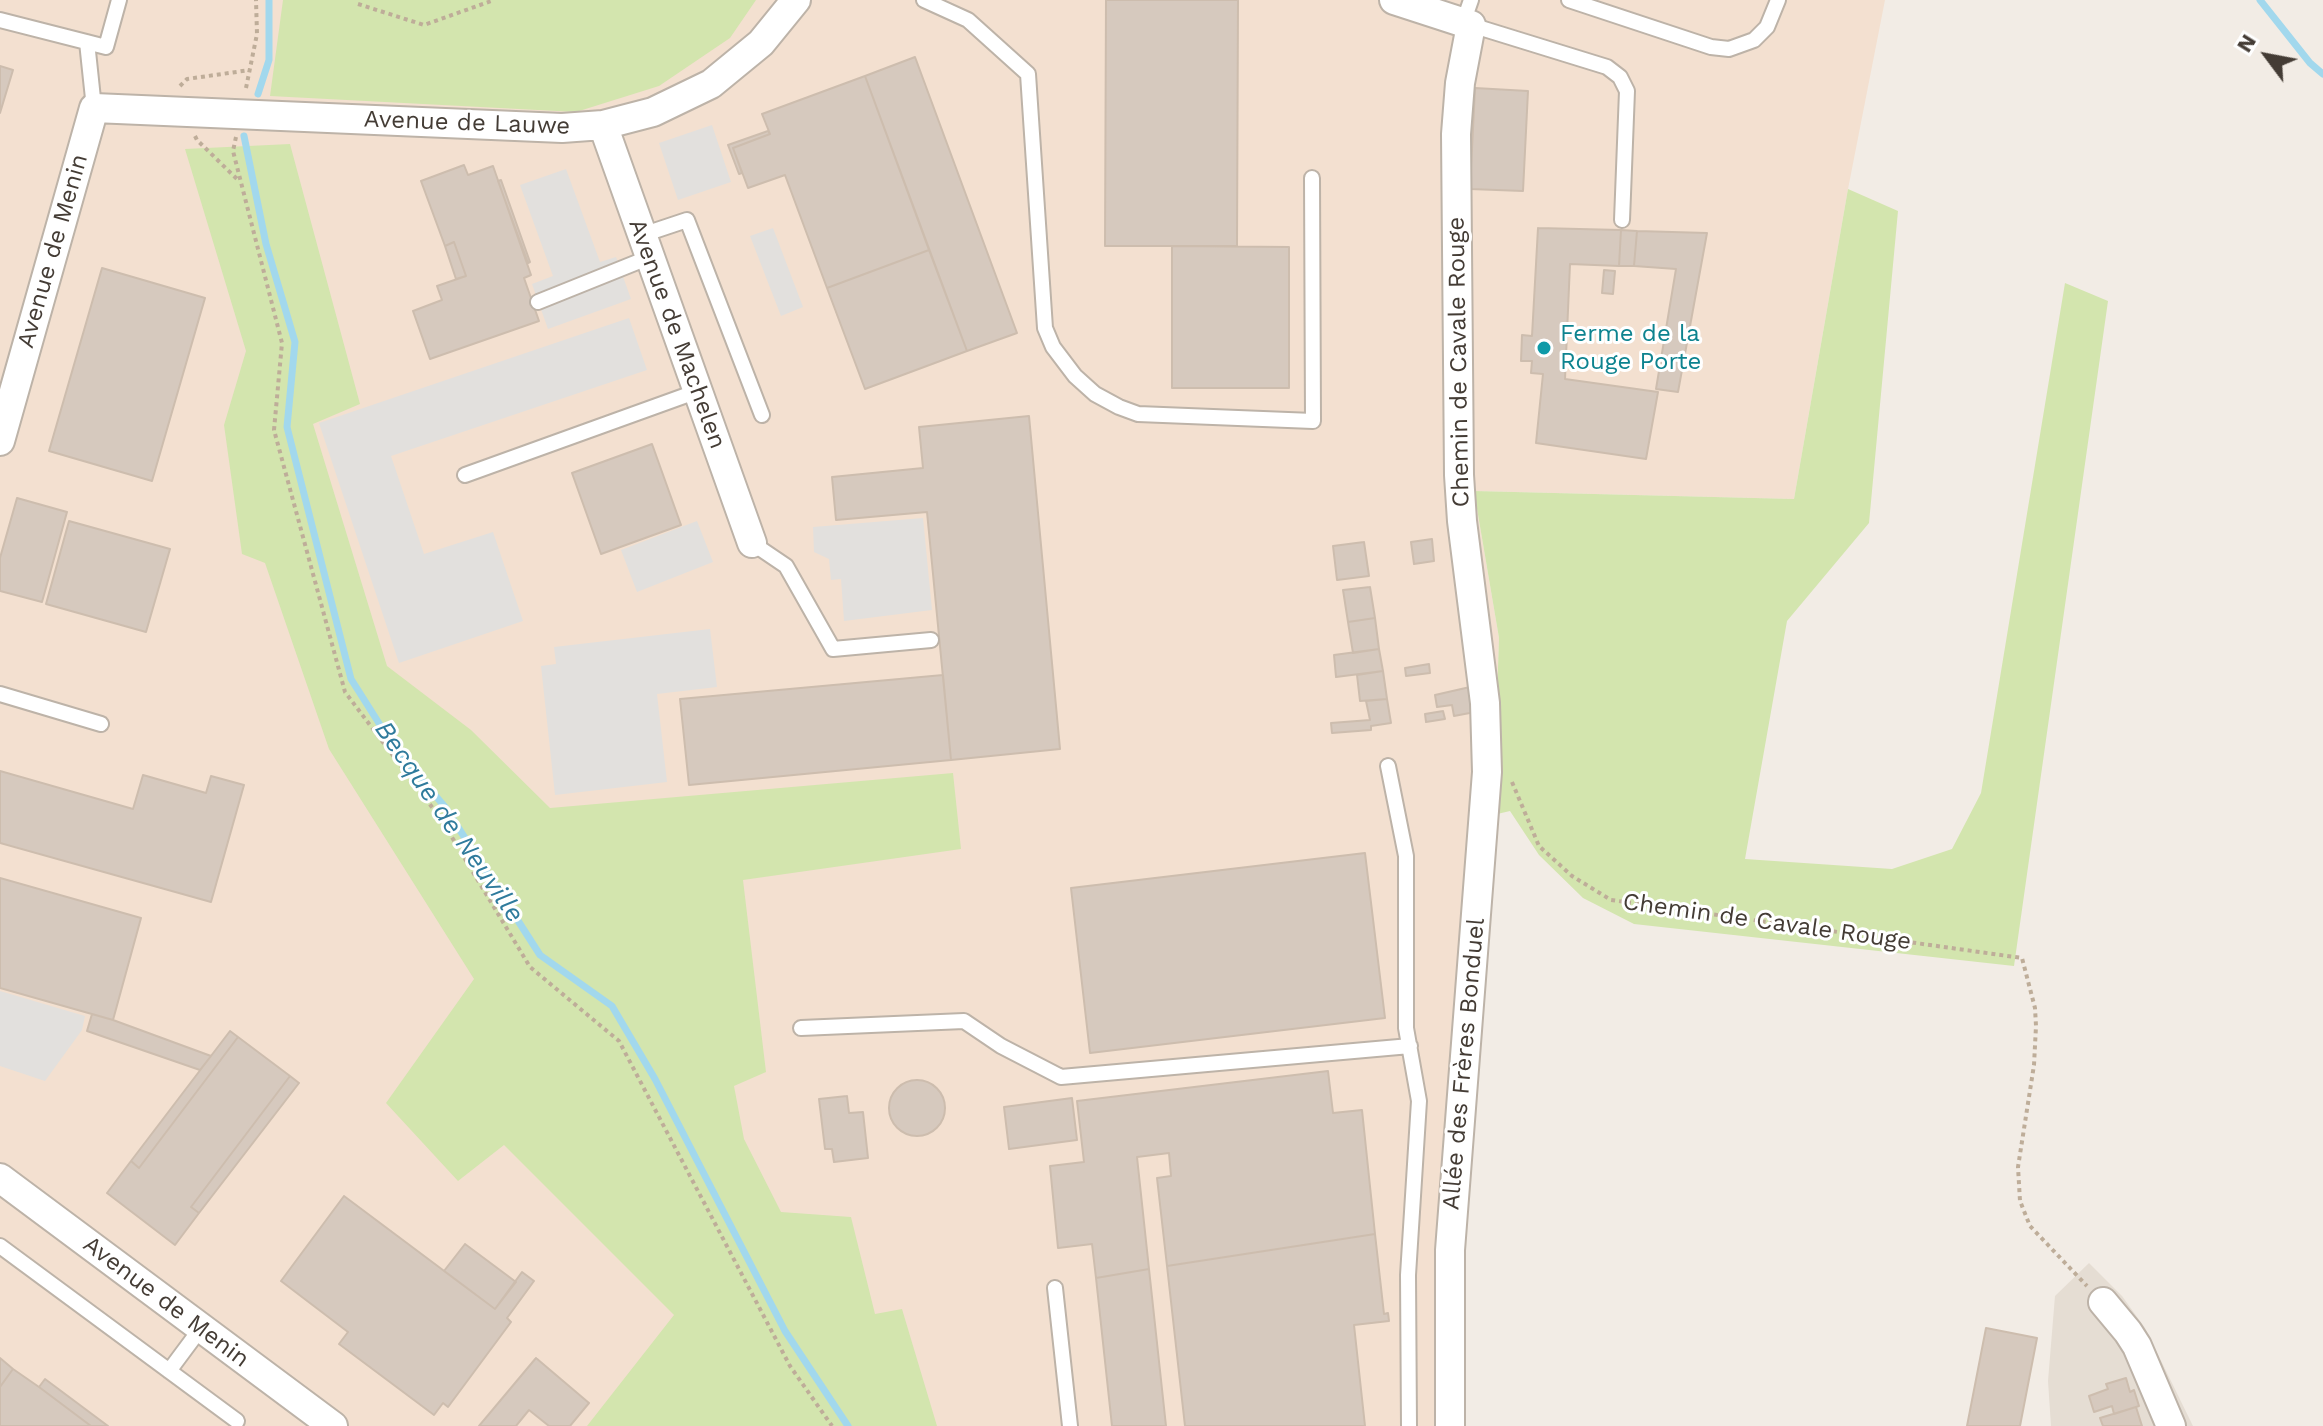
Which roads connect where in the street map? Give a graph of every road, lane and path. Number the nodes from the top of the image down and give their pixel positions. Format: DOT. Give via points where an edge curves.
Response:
graph roads {
  1 [pos="119,0"];
  2 [pos="256,0"];
  3 [pos="494,0"];
  4 [pos="796,0"];
  5 [pos="924,0"];
  6 [pos="1394,0"];
  7 [pos="1569,0"];
  8 [pos="1778,0"];
  9 [pos="358,4"];
  10 [pos="1469,16"];
  11 [pos="0,20"];
  12 [pos="87,42"];
  13 [pos="250,70"];
  14 [pos="245,90"];
  15 [pos="94,108"];
  16 [pos="156,111"];
  17 [pos="187,112"];
  18 [pos="603,125"];
  19 [pos="236,135"];
  20 [pos="1312,178"];
  21 [pos="241,183"];
  22 [pos="1622,220"];
  23 [pos="646,246"];
  24 [pos="538,302"];
  25 [pos="698,391"];
  26 [pos="762,415"];
  27 [pos="0,441"];
  28 [pos="465,475"];
  29 [pos="752,543"];
  30 [pos="931,640"];
  31 [pos="0,694"];
  32 [pos="1485,703"];
  33 [pos="101,724"];
  34 [pos="1388,766"];
  35 [pos="1512,782"];
  36 [pos="801,1028"];
  37 [pos="1410,1046"];
  38 [pos="0,1179"];
  39 [pos="0,1246"];
  40 [pos="1055,1288"];
  41 [pos="2103,1302"];
  42 [pos="201,1328"];
  43 [pos="169,1371"];
  44 [pos="237,1421"];
  45 [pos="333,1426"];
  46 [pos="832,1426"];
  47 [pos="1070,1426"];
  48 [pos="1409,1426"];
  49 [pos="1450,1426"];
  50 [pos="2171,1426"];
  1 -- 12 [label="lane" via="106,47"];
  2 -- 13 [label="path"];
  3 -- 9 [label="path" via="424,25"];
  4 -- 18 [label="street, Avenue de Lauwe" via="761,43 711,84 653,112"];
  5 -- 20 [label="lane" via="968,20 1028,74 1045,328 1075,376 1119,407 1138,414 1313,421"];
  6 -- 10 [label="street"];
  7 -- 8 [label="lane" via="1729,49 1754,40 1767,27"];
  10 -- 22 [label="lane" via="1607,67 1620,77 1627,91"];
  10 -- 32 [label="street, Chemin de Cavale Rouge" via="1456,134 1459,475"];
  11 -- 12 [label="lane"];
  12 -- 15 [label="lane"];
  13 -- 14 [label="path"];
  13 -- 16 [label="path" via="187,79"];
  15 -- 16 [label="street, Avenue de Lauwe"];
  15 -- 27 [label="street, Avenue de Menin"];
  16 -- 17 [label="street, Avenue de Lauwe"];
  17 -- 18 [label="street, Avenue de Lauwe" via="562,128"];
  17 -- 21 [label="path" via="197,140"];
  18 -- 23 [label="street, Avenue de Machelen"];
  19 -- 21 [label="path" via="233,151"];
  21 -- 46 [label="path" via="282,343 274,430 345,692 441,819 530,967 619,1041 790,1366"];
  23 -- 24 [label="lane"];
  23 -- 25 [label="street, Avenue de Machelen"];
  23 -- 26 [label="lane" via="687,220"];
  25 -- 28 [label="lane"];
  25 -- 29 [label="street, Avenue de Machelen"];
  29 -- 30 [label="lane" via="786,566 833,649"];
  31 -- 33 [label="lane"];
  32 -- 49 [label="street, Allée des Frères Bonduel" via="1486,798 1450,1250"];
  34 -- 37 [label="lane" via="1406,856"];
  35 -- 41 [label="path, Chemin de Cavale Rouge" via="1539,846 1572,876 1611,900 2022,958 2036,1026 2018,1167 2020,1201 2030,1226"];
  36 -- 37 [label="lane" via="964,1021 1061,1077"];
  37 -- 48 [label="lane" via="1419,1101 1408,1275"];
  38 -- 42 [label="street, Avenue de Menin"];
  39 -- 43 [label="lane"];
  40 -- 47 [label="lane"];
  41 -- 50 [label="street" via="2137,1346"];
  42 -- 43 [label="lane"];
  42 -- 45 [label="street, Avenue de Menin"];
  43 -- 44 [label="lane"];
}
